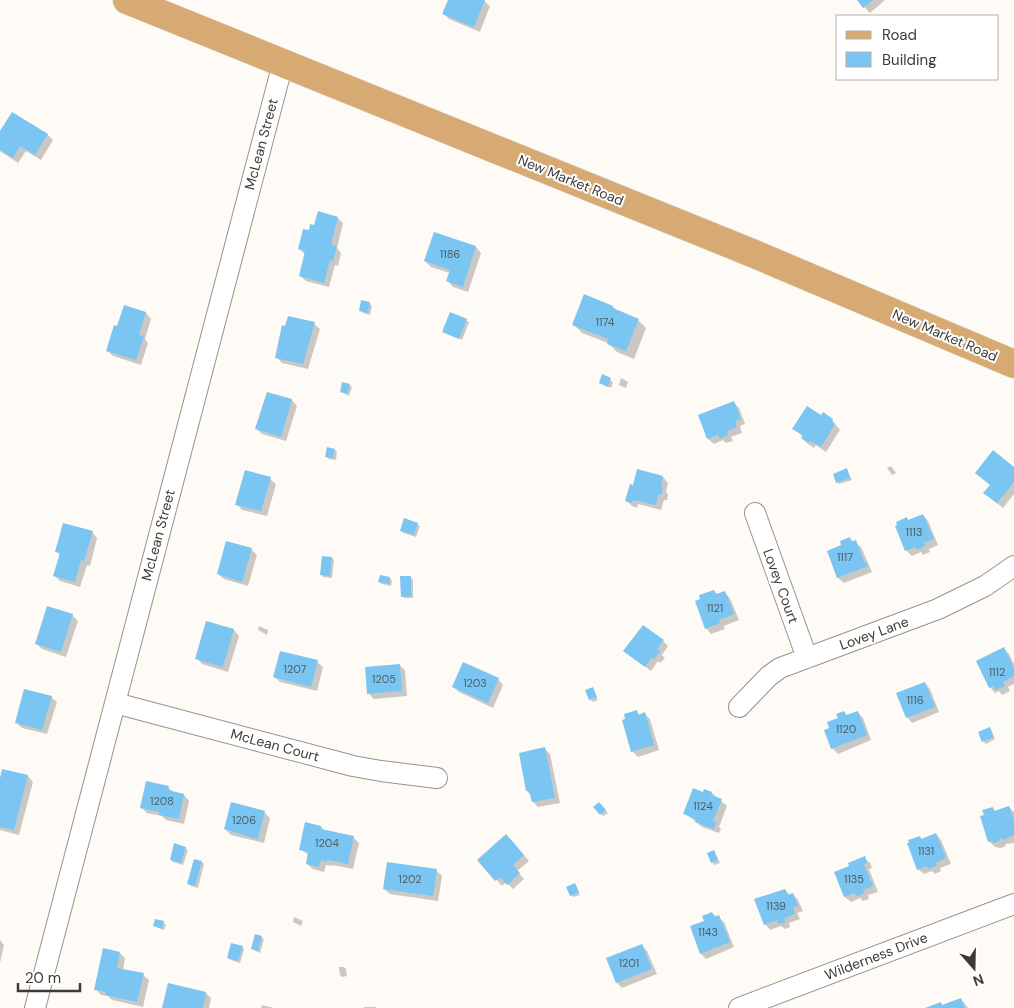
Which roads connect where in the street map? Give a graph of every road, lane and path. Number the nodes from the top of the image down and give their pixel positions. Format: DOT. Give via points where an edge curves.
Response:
graph roads {
  1 [pos="127,0"];
  2 [pos="282,63"];
  3 [pos="1014,364"];
  4 [pos="755,513"];
  5 [pos="1014,566"];
  6 [pos="808,658"];
  7 [pos="115,703"];
  8 [pos="740,707"];
  9 [pos="438,778"];
  10 [pos="1014,904"];
  11 [pos="35,1008"];
  12 [pos="739,1008"];
  1 -- 2 [label="main road, New Market Road"];
  2 -- 3 [label="main road, New Market Road" via="752,253"];
  2 -- 7 [label="street, McLean Street"];
  4 -- 6 [label="street, Lovey Court"];
  5 -- 6 [label="street, Lovey Lane" via="985,586 938,609"];
  6 -- 8 [label="street, Lovey Lane" via="780,668"];
  7 -- 9 [label="street, McLean Court" via="353,766"];
  7 -- 11 [label="street, McLean Street"];
  10 -- 12 [label="street, Wilderness Drive"];
}
